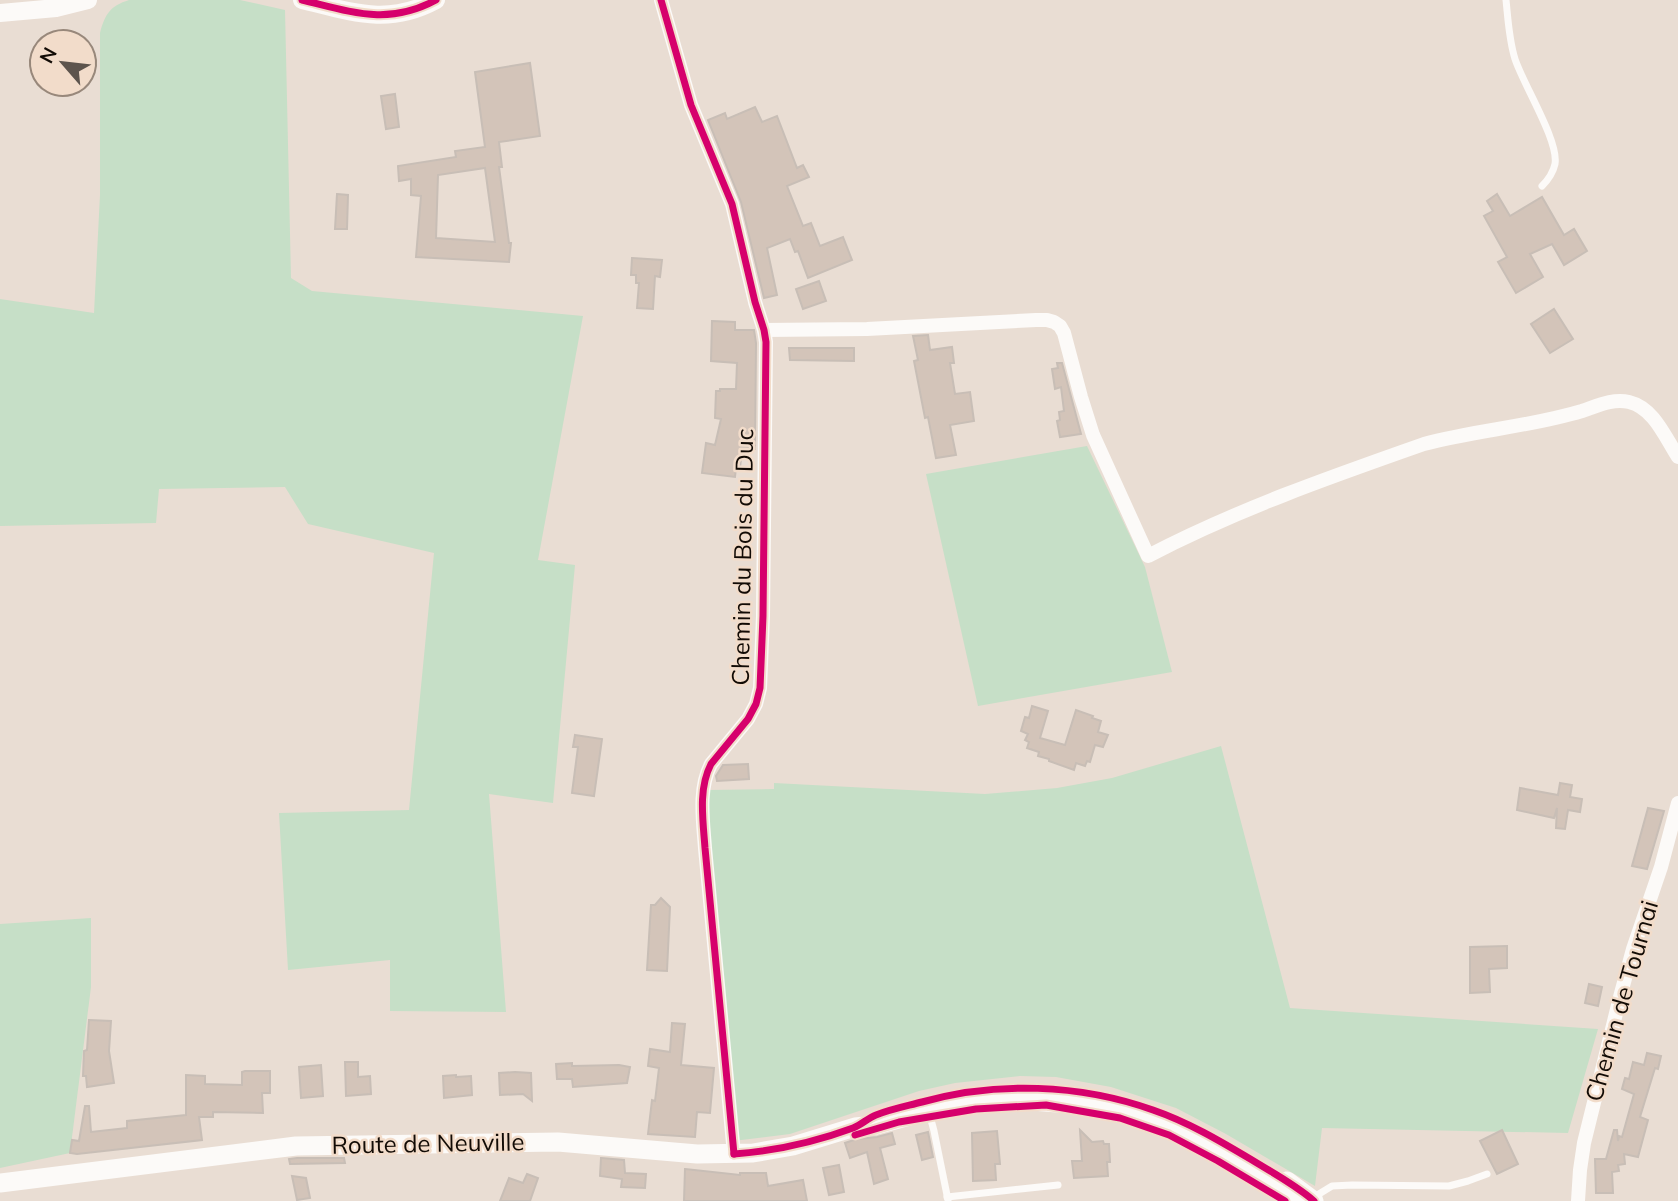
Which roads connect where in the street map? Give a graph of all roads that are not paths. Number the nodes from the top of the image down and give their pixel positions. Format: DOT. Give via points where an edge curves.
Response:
graph roads {
  1 [pos="88,0"];
  2 [pos="302,0"];
  3 [pos="436,0"];
  4 [pos="662,0"];
  5 [pos="1506,0"];
  6 [pos="60,4"];
  7 [pos="0,13"];
  8 [pos="1542,187"];
  9 [pos="764,330"];
  10 [pos="1678,457"];
  11 [pos="1678,803"];
  12 [pos="927,1106"];
  13 [pos="734,1154"];
  14 [pos="1487,1174"];
  15 [pos="0,1184"];
  16 [pos="1058,1185"];
  17 [pos="948,1199"];
  18 [pos="1308,1200"];
  19 [pos="1578,1201"];
  1 -- 6 [label="street"];
  2 -- 3 [label="street" via="379,15 407,13"];
  4 -- 9 [label="street, Chemin du Bois du Duc" via="691,105 732,204"];
  5 -- 8 [label="lane" via="1515,58 1556,155"];
  6 -- 7 [label="street"];
  9 -- 10 [label="street" via="1054,322 1068,341 1093,435 1148,556 1241,512 1424,444 1558,418 1612,401 1630,402 1648,412"];
  9 -- 13 [label="street, Chemin du Bois du Duc" via="760,688 748,719 707,771 703,789"];
  11 -- 19 [label="street, Chemin de Tournai" via="1620,997 1584,1143"];
  12 -- 13 [label="main road, Route de Neuville" via="876,1125 793,1146"];
  12 -- 17 [label="lane"];
  12 -- 18 [label="main road, Route de Neuville" via="973,1092 1022,1088 1126,1101 1194,1127 1248,1157"];
  13 -- 15 [label="main road, Route de Neuville" via="558,1142 296,1146"];
  14 -- 18 [label="lane" via="1449,1186 1332,1186"];
  16 -- 17 [label="lane"];
}
